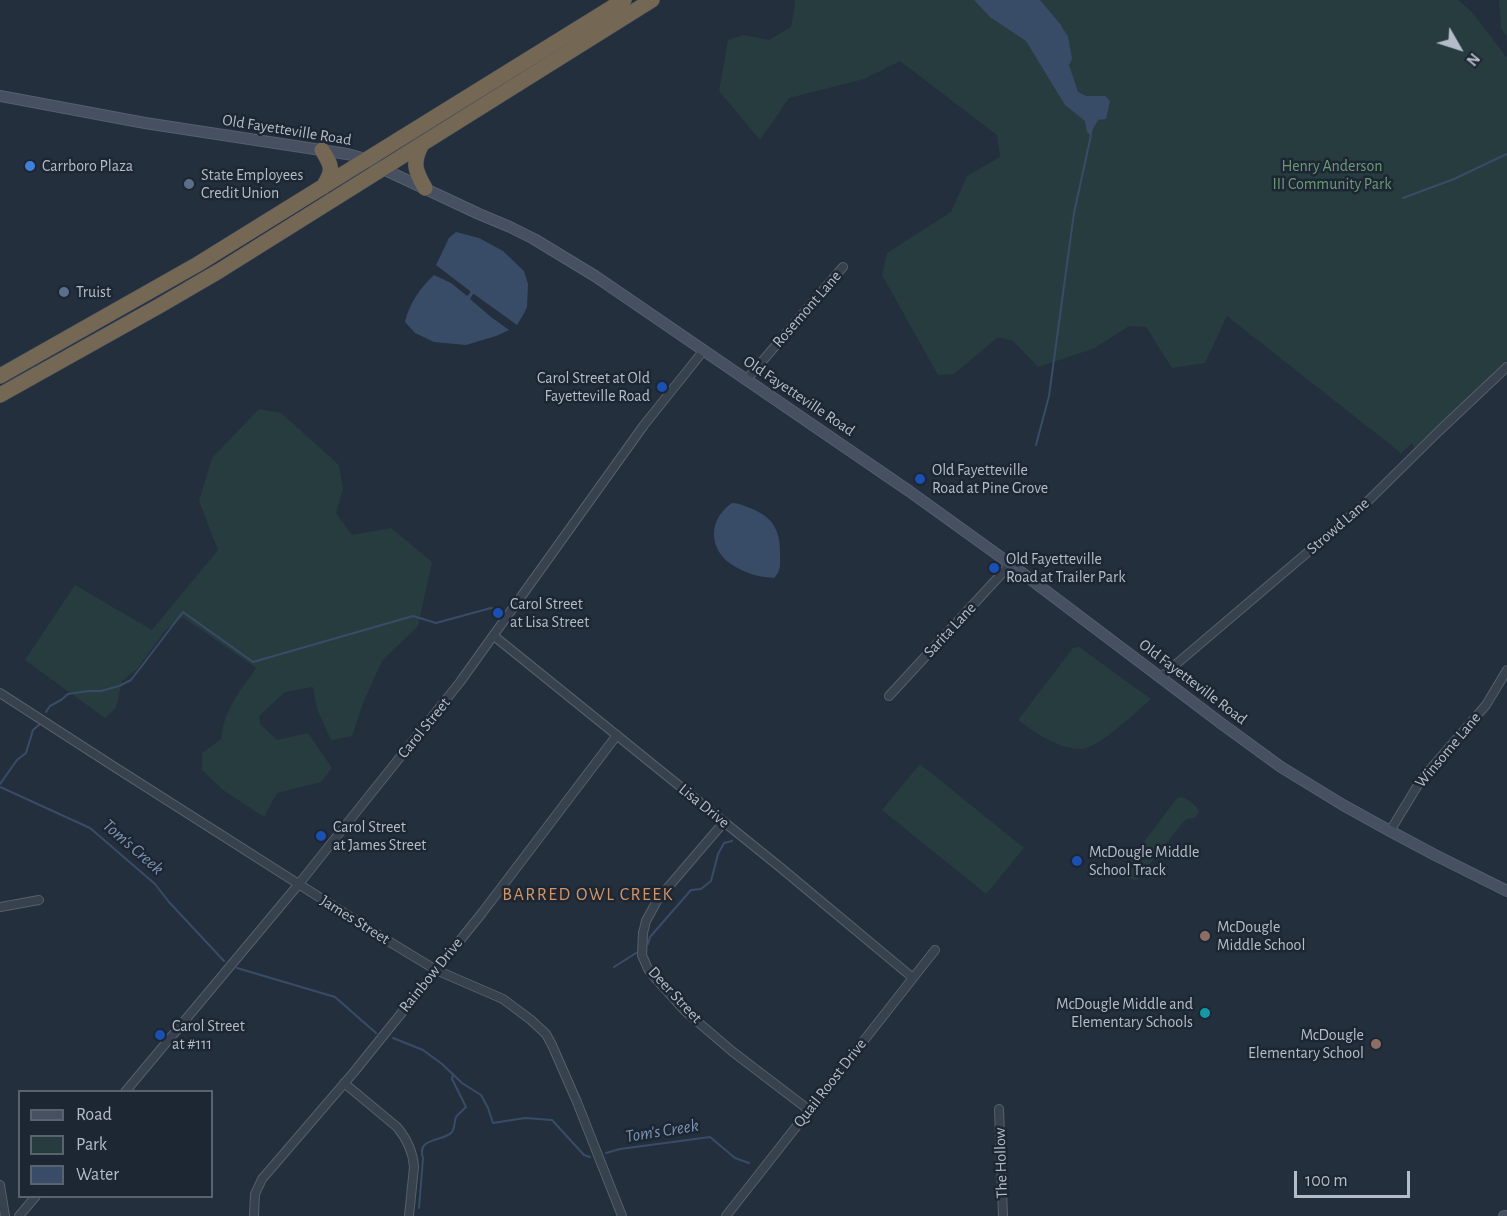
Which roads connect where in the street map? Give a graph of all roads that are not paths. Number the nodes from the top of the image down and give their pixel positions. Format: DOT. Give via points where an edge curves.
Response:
graph roads {
  1 [pos="624,0"];
  2 [pos="652,0"];
  3 [pos="0,96"];
  4 [pos="422,144"];
  5 [pos="322,150"];
  6 [pos="366,159"];
  7 [pos="383,169"];
  8 [pos="323,187"];
  9 [pos="425,188"];
  10 [pos="843,267"];
  11 [pos="704,350"];
  12 [pos="1507,367"];
  13 [pos="0,376"];
  14 [pos="747,379"];
  15 [pos="0,395"];
  16 [pos="1009,563"];
  17 [pos="494,636"];
  18 [pos="1507,670"];
  19 [pos="1161,677"];
  20 [pos="0,693"];
  21 [pos="889,696"];
  22 [pos="617,735"];
  23 [pos="724,822"];
  24 [pos="1390,831"];
  25 [pos="298,885"];
  26 [pos="1507,891"];
  27 [pos="39,900"];
  28 [pos="0,907"];
  29 [pos="935,950"];
  30 [pos="436,970"];
  31 [pos="913,978"];
  32 [pos="344,1083"];
  33 [pos="127,1090"];
  34 [pos="999,1109"];
  35 [pos="808,1110"];
  36 [pos="0,1185"];
  37 [pos="35,1198"];
  38 [pos="5,1216"];
  39 [pos="19,1216"];
  40 [pos="254,1216"];
  41 [pos="409,1216"];
  42 [pos="622,1216"];
  43 [pos="726,1216"];
  44 [pos="1003,1216"];
  1 -- 6 [label="highway"];
  2 -- 4 [label="highway"];
  3 -- 5 [label="street, Old Fayetteville Road"];
  4 -- 7 [label="highway"];
  4 -- 9 [label="highway" via="415,164"];
  5 -- 6 [label="street, Old Fayetteville Road"];
  5 -- 8 [label="highway" via="331,165"];
  6 -- 7 [label="street, Old Fayetteville Road"];
  6 -- 8 [label="highway"];
  7 -- 9 [label="street, Old Fayetteville Road"];
  7 -- 15 [label="highway" via="209,277"];
  8 -- 13 [label="highway" via="198,264"];
  9 -- 11 [label="street, Old Fayetteville Road" via="545,246"];
  10 -- 14 [label="street, Rosemont Lane"];
  11 -- 14 [label="street, Old Fayetteville Road"];
  11 -- 17 [label="street, Carol Street" via="644,426"];
  12 -- 19 [label="street, Strowd Lane" via="1368,501"];
  14 -- 16 [label="street, Old Fayetteville Road"];
  16 -- 19 [label="street, Old Fayetteville Road"];
  16 -- 21 [label="street, Sarita Lane"];
  17 -- 22 [label="street, Lisa Drive"];
  17 -- 25 [label="street, Carol Street"];
  18 -- 24 [label="street, Winsome Lane" via="1486,705 1421,780"];
  19 -- 24 [label="street, Old Fayetteville Road" via="1281,767"];
  20 -- 25 [label="street, James Street"];
  22 -- 23 [label="street, Lisa Drive"];
  22 -- 30 [label="street, Rainbow Drive"];
  23 -- 31 [label="street, Lisa Drive"];
  23 -- 35 [label="street, Deer Street" via="658,899 646,921 642,955 648,969 685,1011"];
  24 -- 26 [label="street, Old Fayetteville Road"];
  25 -- 30 [label="street, James Street"];
  25 -- 33 [label="street, Carol Street"];
  27 -- 28 [label="street"];
  29 -- 31 [label="street, Quail Roost Drive"];
  30 -- 32 [label="street, Rainbow Drive"];
  30 -- 42 [label="street, James Street" via="503,999 546,1035"];
  31 -- 35 [label="street, Quail Roost Drive"];
  32 -- 40 [label="street, Rainbow Drive" via="262,1179 255,1194"];
  32 -- 41 [label="street" via="397,1127 410,1145 414,1167"];
  34 -- 44 [label="street, The Hollow"];
  35 -- 43 [label="street, Quail Roost Drive"];
  36 -- 38 [label="street"];
  37 -- 39 [label="street"];
}
